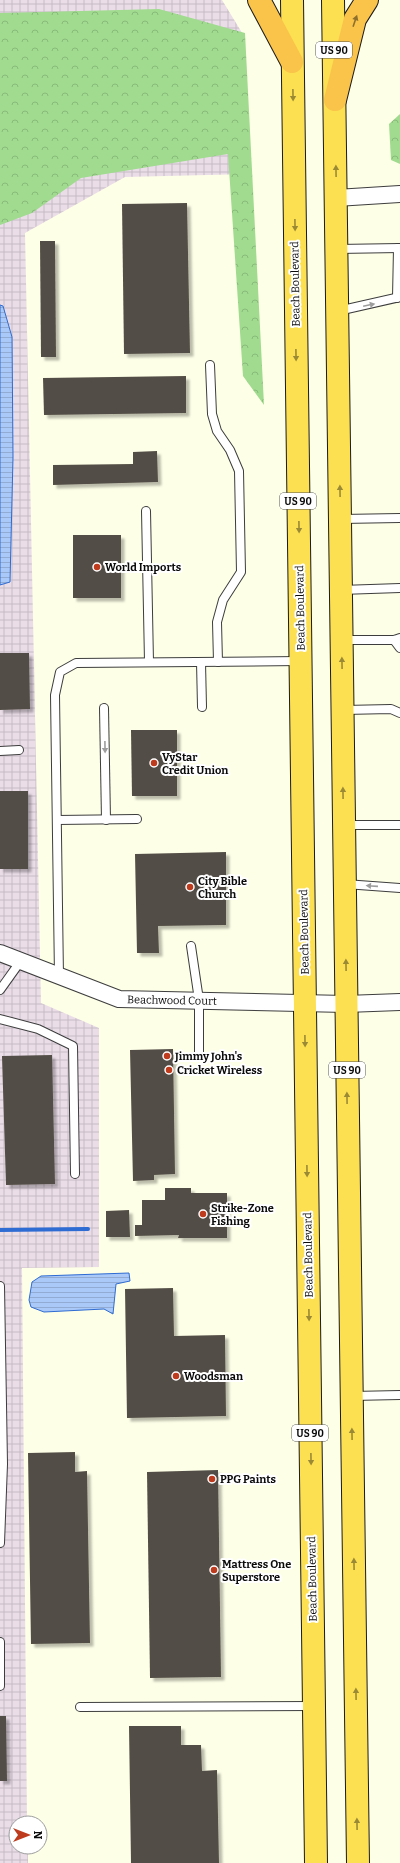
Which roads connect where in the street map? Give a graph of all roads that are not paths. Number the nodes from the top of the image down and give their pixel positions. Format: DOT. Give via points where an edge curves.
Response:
graph roads {
  1 [pos="259,0"];
  2 [pos="292,0"];
  3 [pos="334,0"];
  4 [pos="367,0"];
  5 [pos="292,62"];
  6 [pos="335,100"];
  7 [pos="400,194"];
  8 [pos="336,198"];
  9 [pos="399,248"];
  10 [pos="337,249"];
  11 [pos="399,298"];
  12 [pos="338,311"];
  13 [pos="210,365"];
  14 [pos="146,511"];
  15 [pos="340,518"];
  16 [pos="400,518"];
  17 [pos="400,588"];
  18 [pos="341,590"];
  19 [pos="397,639"];
  20 [pos="342,640"];
  21 [pos="400,648"];
  22 [pos="300,661"];
  23 [pos="149,662"];
  24 [pos="201,662"];
  25 [pos="218,662"];
  26 [pos="202,707"];
  27 [pos="104,708"];
  28 [pos="342,710"];
  29 [pos="400,713"];
  30 [pos="19,750"];
  31 [pos="0,751"];
  32 [pos="57,820"];
  33 [pos="106,820"];
  34 [pos="136,820"];
  35 [pos="344,825"];
  36 [pos="400,825"];
  37 [pos="345,884"];
  38 [pos="400,888"];
  39 [pos="190,946"];
  40 [pos="0,954"];
  41 [pos="20,962"];
  42 [pos="59,977"];
  43 [pos="0,990"];
  44 [pos="199,1000"];
  45 [pos="305,1002"];
  46 [pos="400,1002"];
  47 [pos="346,1004"];
  48 [pos="0,1020"];
  49 [pos="199,1056"];
  50 [pos="74,1174"];
  51 [pos="0,1286"];
  52 [pos="400,1395"];
  53 [pos="352,1396"];
  54 [pos="1,1417"];
  55 [pos="0,1543"];
  56 [pos="0,1642"];
  57 [pos="0,1686"];
  58 [pos="314,1706"];
  59 [pos="80,1707"];
  60 [pos="316,1863"];
  61 [pos="358,1863"];
  1 -- 5 [label="highway"];
  2 -- 5 [label="highway, Beach Boulevard / US 90"];
  3 -- 6 [label="highway, US 90"];
  6 -- 4 [label="highway, one-way" via="355,18"];
  5 -- 22 [label="highway, Beach Boulevard / US 90, one-way"];
  8 -- 6 [label="highway, US 90, one-way"];
  7 -- 8 [label="street"];
  8 -- 10 [label="highway, US 90"];
  9 -- 10 [label="lane"];
  9 -- 11 [label="lane"];
  10 -- 12 [label="highway, US 90"];
  12 -- 11 [label="lane, one-way"];
  15 -- 12 [label="highway, US 90, one-way"];
  13 -- 25 [label="lane" via="212,414 217,430 239,471 240,572 223,600 217,622"];
  14 -- 23 [label="lane"];
  15 -- 16 [label="lane"];
  15 -- 18 [label="highway, US 90"];
  17 -- 18 [label="lane"];
  18 -- 20 [label="highway, US 90"];
  19 -- 20 [label="lane"];
  19 -- 21 [label="lane"];
  28 -- 20 [label="highway, US 90, one-way"];
  22 -- 25 [label="lane"];
  22 -- 45 [label="highway, Beach Boulevard / US 90"];
  23 -- 24 [label="lane"];
  23 -- 32 [label="lane" via="76,663 60,672 55,695"];
  24 -- 25 [label="lane"];
  24 -- 26 [label="lane"];
  27 -- 33 [label="lane, one-way"];
  28 -- 29 [label="lane" via="392,709"];
  35 -- 28 [label="highway, US 90, one-way"];
  30 -- 31 [label="lane"];
  32 -- 33 [label="lane"];
  32 -- 42 [label="lane"];
  33 -- 34 [label="lane"];
  35 -- 36 [label="lane"];
  35 -- 37 [label="highway, US 90"];
  38 -- 37 [label="lane, one-way"];
  47 -- 37 [label="highway, US 90, one-way"];
  39 -- 44 [label="lane"];
  40 -- 41 [label="street, Beachwood Court"];
  41 -- 42 [label="street, Beachwood Court"];
  41 -- 43 [label="lane"];
  42 -- 44 [label="street, Beachwood Court" via="119,999"];
  44 -- 45 [label="street, Beachwood Court"];
  44 -- 49 [label="lane"];
  45 -- 47 [label="street, Beachwood Court"];
  45 -- 58 [label="highway, Beach Boulevard / US 90, one-way"];
  46 -- 47 [label="street, Beachwood Court"];
  53 -- 47 [label="highway, US 90, one-way"];
  48 -- 50 [label="lane" via="38,1029 73,1046"];
  51 -- 54 [label="lane"];
  52 -- 53 [label="lane"];
  61 -- 53 [label="highway, US 90, one-way"];
  54 -- 55 [label="lane" via="3,1464"];
  56 -- 57 [label="lane"];
  58 -- 59 [label="lane"];
  58 -- 60 [label="highway, Beach Boulevard / US 90"];
}
